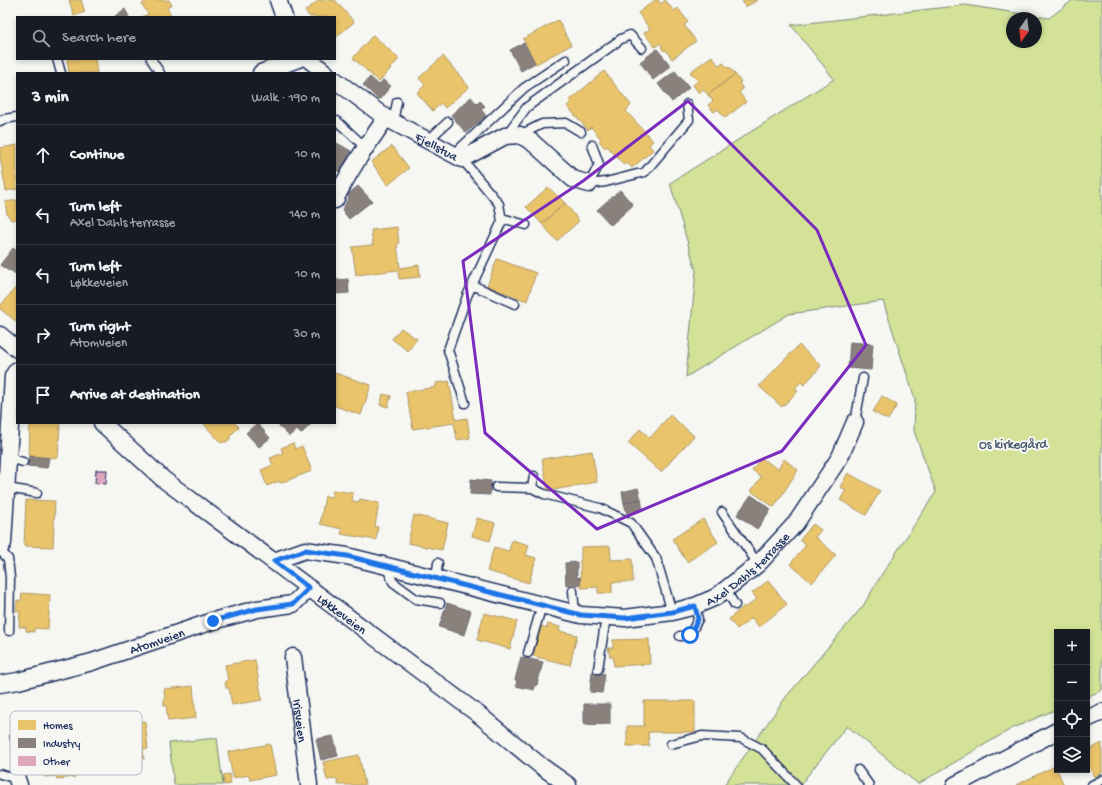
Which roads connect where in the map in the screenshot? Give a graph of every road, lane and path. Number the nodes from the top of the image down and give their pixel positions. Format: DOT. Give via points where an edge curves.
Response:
graph roads {
  1 [pos="278,0"];
  2 [pos="284,16"];
  3 [pos="642,48"];
  4 [pos="57,60"];
  5 [pos="152,60"];
  6 [pos="295,60"];
  7 [pos="309,60"];
  8 [pos="566,60"];
  9 [pos="61,72"];
  10 [pos="159,72"];
  11 [pos="265,72"];
  12 [pos="325,72"];
  13 [pos="336,81"];
  14 [pos="397,102"];
  15 [pos="687,104"];
  16 [pos="16,117"];
  17 [pos="390,120"];
  18 [pos="0,121"];
  19 [pos="337,121"];
  20 [pos="448,122"];
  21 [pos="580,132"];
  22 [pos="512,135"];
  23 [pos="427,141"];
  24 [pos="592,145"];
  25 [pos="365,146"];
  26 [pos="458,157"];
  27 [pos="589,184"];
  28 [pos="336,198"];
  29 [pos="502,218"];
  30 [pos="526,225"];
  31 [pos="472,285"];
  32 [pos="515,304"];
  33 [pos="0,335"];
  34 [pos="16,348"];
  35 [pos="16,372"];
  36 [pos="863,378"];
  37 [pos="464,403"];
  38 [pos="855,422"];
  39 [pos="103,424"];
  40 [pos="534,476"];
  41 [pos="5,483"];
  42 [pos="496,487"];
  43 [pos="532,488"];
  44 [pos="37,493"];
  45 [pos="722,512"];
  46 [pos="1,542"];
  47 [pos="274,561"];
  48 [pos="758,564"];
  49 [pos="386,565"];
  50 [pos="309,588"];
  51 [pos="726,589"];
  52 [pos="573,591"];
  53 [pos="440,603"];
  54 [pos="542,605"];
  55 [pos="735,605"];
  56 [pos="695,606"];
  57 [pos="672,612"];
  58 [pos="575,614"];
  59 [pos="606,617"];
  60 [pos="9,632"];
  61 [pos="680,636"];
  62 [pos="528,653"];
  63 [pos="293,657"];
  64 [pos="598,669"];
  65 [pos="0,684"];
  66 [pos="1102,712"];
  67 [pos="1090,718"];
  68 [pos="1054,733"];
  69 [pos="671,744"];
  70 [pos="858,770"];
  71 [pos="0,774"];
  72 [pos="975,780"];
  73 [pos="1102,780"];
  74 [pos="18,782"];
  75 [pos="309,785"];
  76 [pos="568,785"];
  77 [pos="796,785"];
  78 [pos="869,785"];
  79 [pos="955,785"];
  80 [pos="1092,785"];
  1 -- 2 [label="street"];
  3 -- 22 [label="lane" via="630,35 621,39 527,107"];
  4 -- 9 [label="lane"];
  5 -- 10 [label="lane"];
  6 -- 11 [label="street"];
  7 -- 12 [label="street"];
  8 -- 26 [label="lane" via="524,88"];
  13 -- 17 [label="street, Fjellstua"];
  14 -- 17 [label="lane"];
  15 -- 27 [label="lane" via="689,120 645,172"];
  16 -- 18 [label="lane"];
  17 -- 23 [label="street, Fjellstua"];
  17 -- 25 [label="street"];
  19 -- 25 [label="lane"];
  20 -- 23 [label="lane"];
  21 -- 22 [label="lane" via="566,123 542,124"];
  22 -- 26 [label="street, Fjellstua"];
  22 -- 27 [label="street" via="532,142 573,179"];
  23 -- 26 [label="street, Fjellstua"];
  24 -- 27 [label="lane" via="599,164"];
  25 -- 28 [label="street"];
  26 -- 29 [label="lane" via="499,204"];
  29 -- 30 [label="lane"];
  29 -- 31 [label="lane"];
  31 -- 32 [label="lane"];
  31 -- 37 [label="lane" via="448,350"];
  33 -- 34 [label="street"];
  35 -- 41 [label="street" via="16,460"];
  36 -- 38 [label="lane"];
  38 -- 48 [label="street, Axel Dahls terrasse" via="840,457 796,524"];
  39 -- 47 [label="street, Løkkeveien" via="163,479"];
  40 -- 43 [label="lane"];
  41 -- 44 [label="lane"];
  41 -- 46 [label="street"];
  42 -- 43 [label="lane"];
  43 -- 57 [label="lane" via="544,494 600,508 631,523 656,558"];
  45 -- 48 [label="lane"];
  46 -- 60 [label="lane" via="8,559 10,578"];
  47 -- 49 [label="street, Axel Dahls terrasse" via="305,550"];
  47 -- 50 [label="street, Løkkeveien"];
  48 -- 51 [label="street, Axel Dahls terrasse"];
  49 -- 53 [label="lane" via="393,582 416,599"];
  49 -- 54 [label="street, Axel Dahls terrasse" via="437,570"];
  50 -- 65 [label="street, Atomveien" via="293,604 257,609 213,621 92,662"];
  50 -- 76 [label="street, Løkkeveien" via="478,714"];
  51 -- 55 [label="lane"];
  51 -- 56 [label="street, Axel Dahls terrasse" via="716,597"];
  52 -- 58 [label="lane"];
  54 -- 58 [label="street, Axel Dahls terrasse"];
  54 -- 62 [label="lane"];
  56 -- 57 [label="street, Axel Dahls terrasse"];
  56 -- 61 [label="lane" via="698,619 690,635"];
  57 -- 59 [label="street, Axel Dahls terrasse" via="625,618"];
  58 -- 59 [label="street, Axel Dahls terrasse"];
  59 -- 64 [label="lane"];
  63 -- 75 [label="street, Irisveien"];
  66 -- 67 [label="street"];
  68 -- 72 [label="street"];
  69 -- 77 [label="lane" via="702,736 741,738 762,749"];
  70 -- 78 [label="lane"];
  71 -- 74 [label="lane"];
  72 -- 79 [label="street"];
  73 -- 80 [label="lane"];
}
